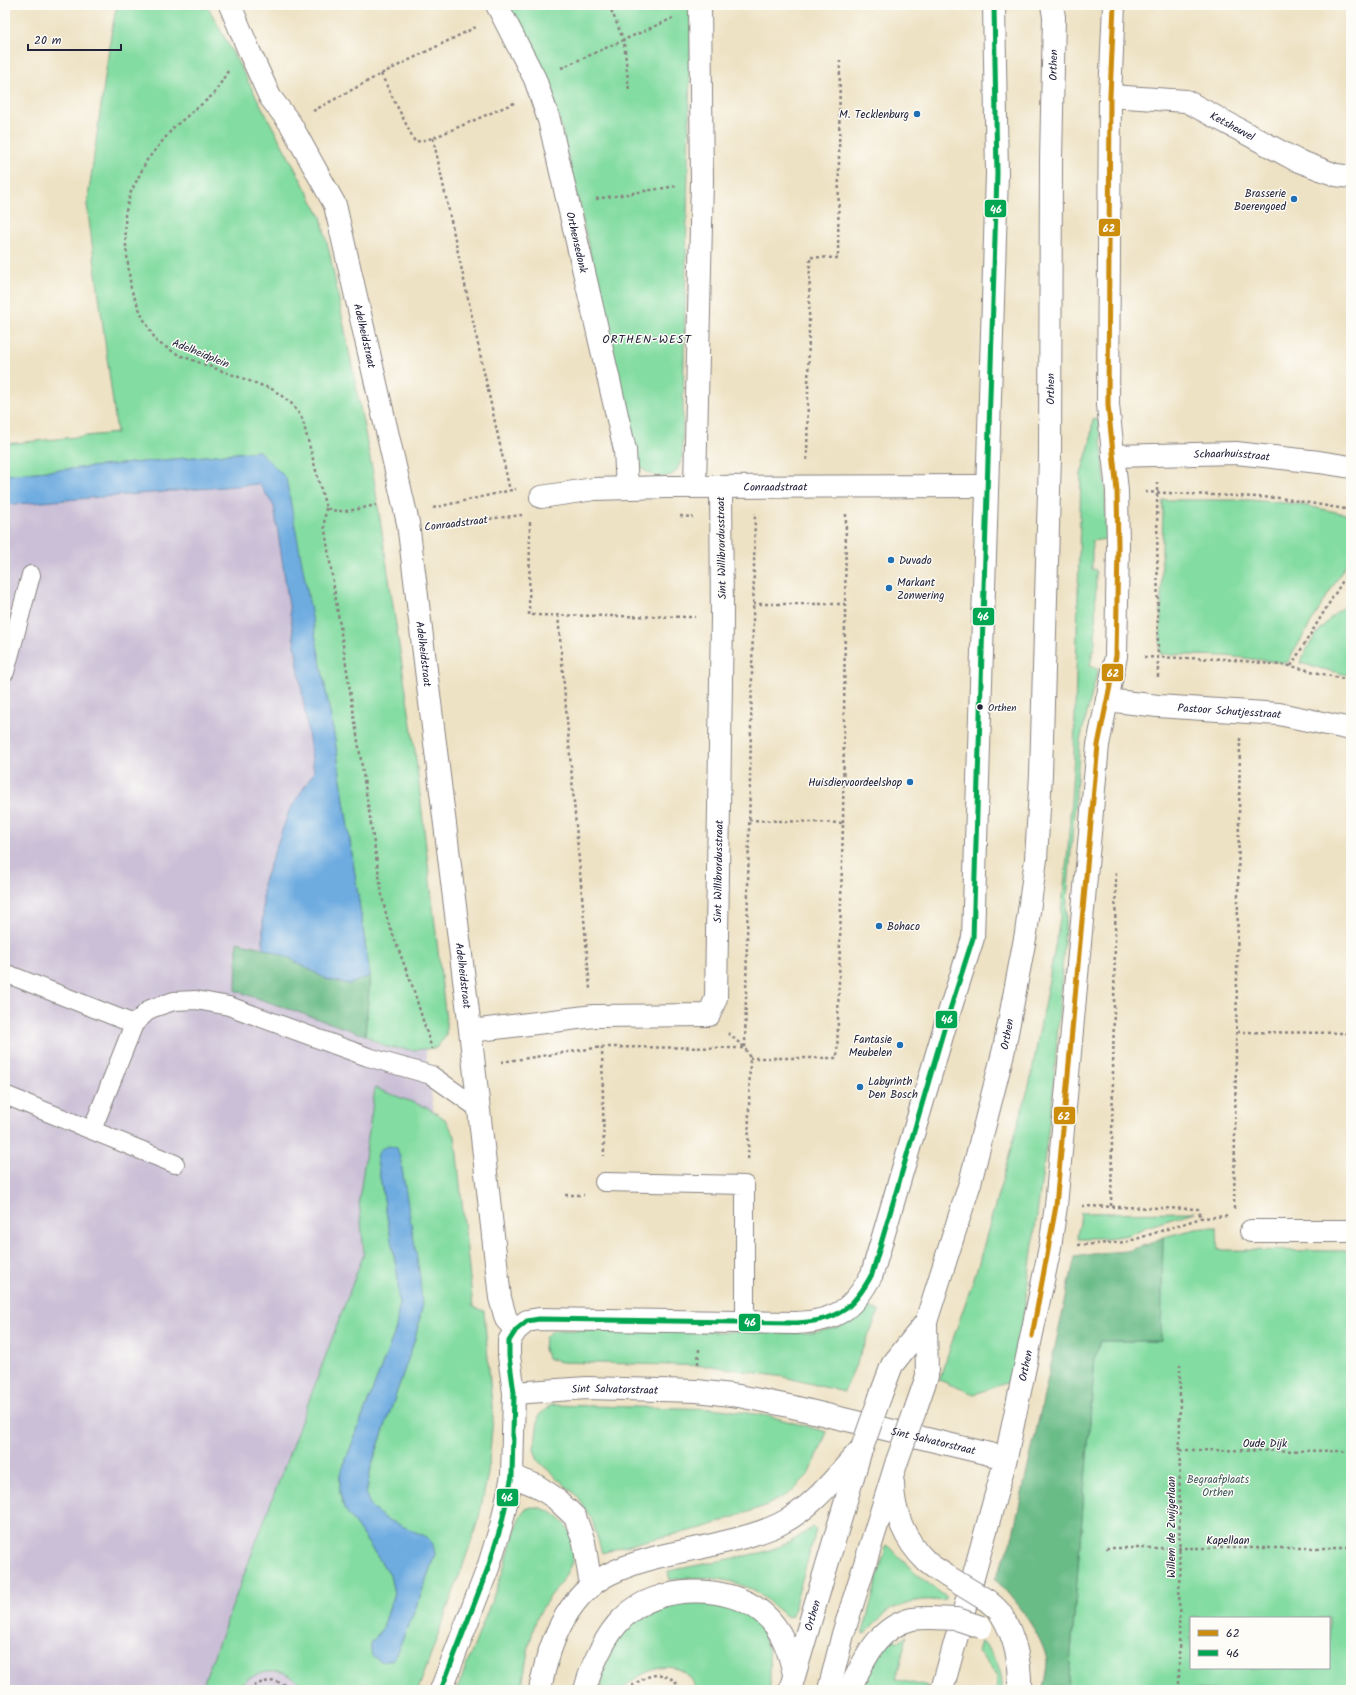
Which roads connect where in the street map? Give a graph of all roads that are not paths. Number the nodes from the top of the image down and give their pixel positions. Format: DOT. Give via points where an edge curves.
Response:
graph roads {
  1 [pos="994,5"];
  2 [pos="1114,5"];
  3 [pos="232,6"];
  4 [pos="700,7"];
  5 [pos="1054,9"];
  6 [pos="499,10"];
  7 [pos="1110,96"];
  8 [pos="1351,177"];
  9 [pos="1113,456"];
  10 [pos="1351,468"];
  11 [pos="695,486"];
  12 [pos="986,486"];
  13 [pos="721,487"];
  14 [pos="627,488"];
  15 [pos="535,505"];
  16 [pos="31,575"];
  17 [pos="5,672"];
  18 [pos="1107,700"];
  19 [pos="1351,729"];
  20 [pos="5,973"];
  21 [pos="134,1024"];
  22 [pos="470,1031"];
  23 [pos="5,1096"];
  24 [pos="479,1109"];
  25 [pos="92,1130"];
  26 [pos="175,1164"];
  27 [pos="604,1182"];
  28 [pos="1351,1231"];
  29 [pos="1251,1232"];
  30 [pos="745,1322"];
  31 [pos="926,1322"];
  32 [pos="516,1330"];
  33 [pos="514,1393"];
  34 [pos="862,1448"];
  35 [pos="1006,1458"];
  36 [pos="895,1467"];
  37 [pos="512,1476"];
  38 [pos="591,1586"];
  39 [pos="1018,1659"];
  40 [pos="792,1682"];
  41 [pos="440,1690"];
  42 [pos="540,1690"];
  43 [pos="585,1690"];
  44 [pos="829,1690"];
  45 [pos="849,1690"];
  46 [pos="942,1690"];
  47 [pos="1020,1690"];
  1 -- 12 [label="street" via="997,174"];
  2 -- 7 [label="street, Orthen"];
  3 -- 22 [label="street, Adelheidstraat" via="270,96 290,123 335,205 406,514"];
  4 -- 11 [label="street" via="702,181"];
  5 -- 31 [label="street, Orthen" via="1050,456 1036,859 1026,933 1004,1049 970,1183"];
  6 -- 14 [label="street, Orthensedonk" via="537,85 557,148 625,450"];
  7 -- 8 [label="street, Ketsheuvel" via="1186,101 1296,160 1336,175"];
  7 -- 9 [label="street, Orthen" via="1108,405"];
  9 -- 10 [label="street, Schaarhuisstraat" via="1236,454 1319,462"];
  9 -- 18 [label="street, Orthen" via="1117,491 1118,546 1116,656"];
  11 -- 13 [label="street, Conraadstraat"];
  11 -- 14 [label="street, Conraadstraat"];
  12 -- 13 [label="street, Conraadstraat"];
  12 -- 30 [label="street" via="973,938 872,1274 863,1290 850,1305 834,1316 815,1322"];
  13 -- 22 [label="street, Sint Willibrordusstraat" via="722,618 716,998 709,1015 594,1016"];
  14 -- 15 [label="street, Conraadstraat" via="594,489"];
  16 -- 17 [label="lane"];
  18 -- 19 [label="street, Pastoor Schutjesstraat" via="1279,714"];
  18 -- 35 [label="street, Orthen" via="1097,753 1056,1206 1050,1247"];
  20 -- 21 [label="lane"];
  21 -- 24 [label="lane" via="150,1009 174,1001 196,1000 229,1006 368,1057 431,1075"];
  21 -- 25 [label="lane"];
  22 -- 24 [label="street, Adelheidstraat"];
  23 -- 25 [label="lane"];
  24 -- 32 [label="street, Adelheidstraat" via="500,1298 506,1319"];
  25 -- 26 [label="lane"];
  27 -- 30 [label="lane" via="745,1185"];
  28 -- 29 [label="street"];
  30 -- 32 [label="street" via="540,1319 527,1321"];
  31 -- 34 [label="street, Orthen, bridge" via="892,1365"];
  31 -- 36 [label="street, Orthen, bridge" via="927,1376"];
  32 -- 33 [label="street" via="509,1341"];
  33 -- 35 [label="street, Sint Salvatorstraat" via="587,1388 697,1391 740,1396"];
  33 -- 37 [label="street"];
  34 -- 38 [label="street" via="812,1501 781,1523 736,1540 640,1562 609,1574"];
  34 -- 40 [label="street, Orthen"];
  35 -- 46 [label="street, Orthen"];
  36 -- 39 [label="street, bridge" via="893,1492 897,1515 910,1540 926,1561 988,1601 1001,1614"];
  36 -- 44 [label="street, Orthen" via="843,1634"];
  37 -- 38 [label="street" via="537,1486 555,1498 575,1517 584,1542"];
  37 -- 41 [label="street" via="488,1568"];
  38 -- 42 [label="street" via="568,1611 554,1638"];
  39 -- 45 [label="street, bridge" via="1006,1642 994,1632 981,1627 956,1619 912,1619 891,1628 877,1640"];
  39 -- 47 [label="street"];
  40 -- 43 [label="street" via="789,1653 782,1636 765,1614 740,1599 698,1591 659,1596 622,1618 596,1658"];
}
